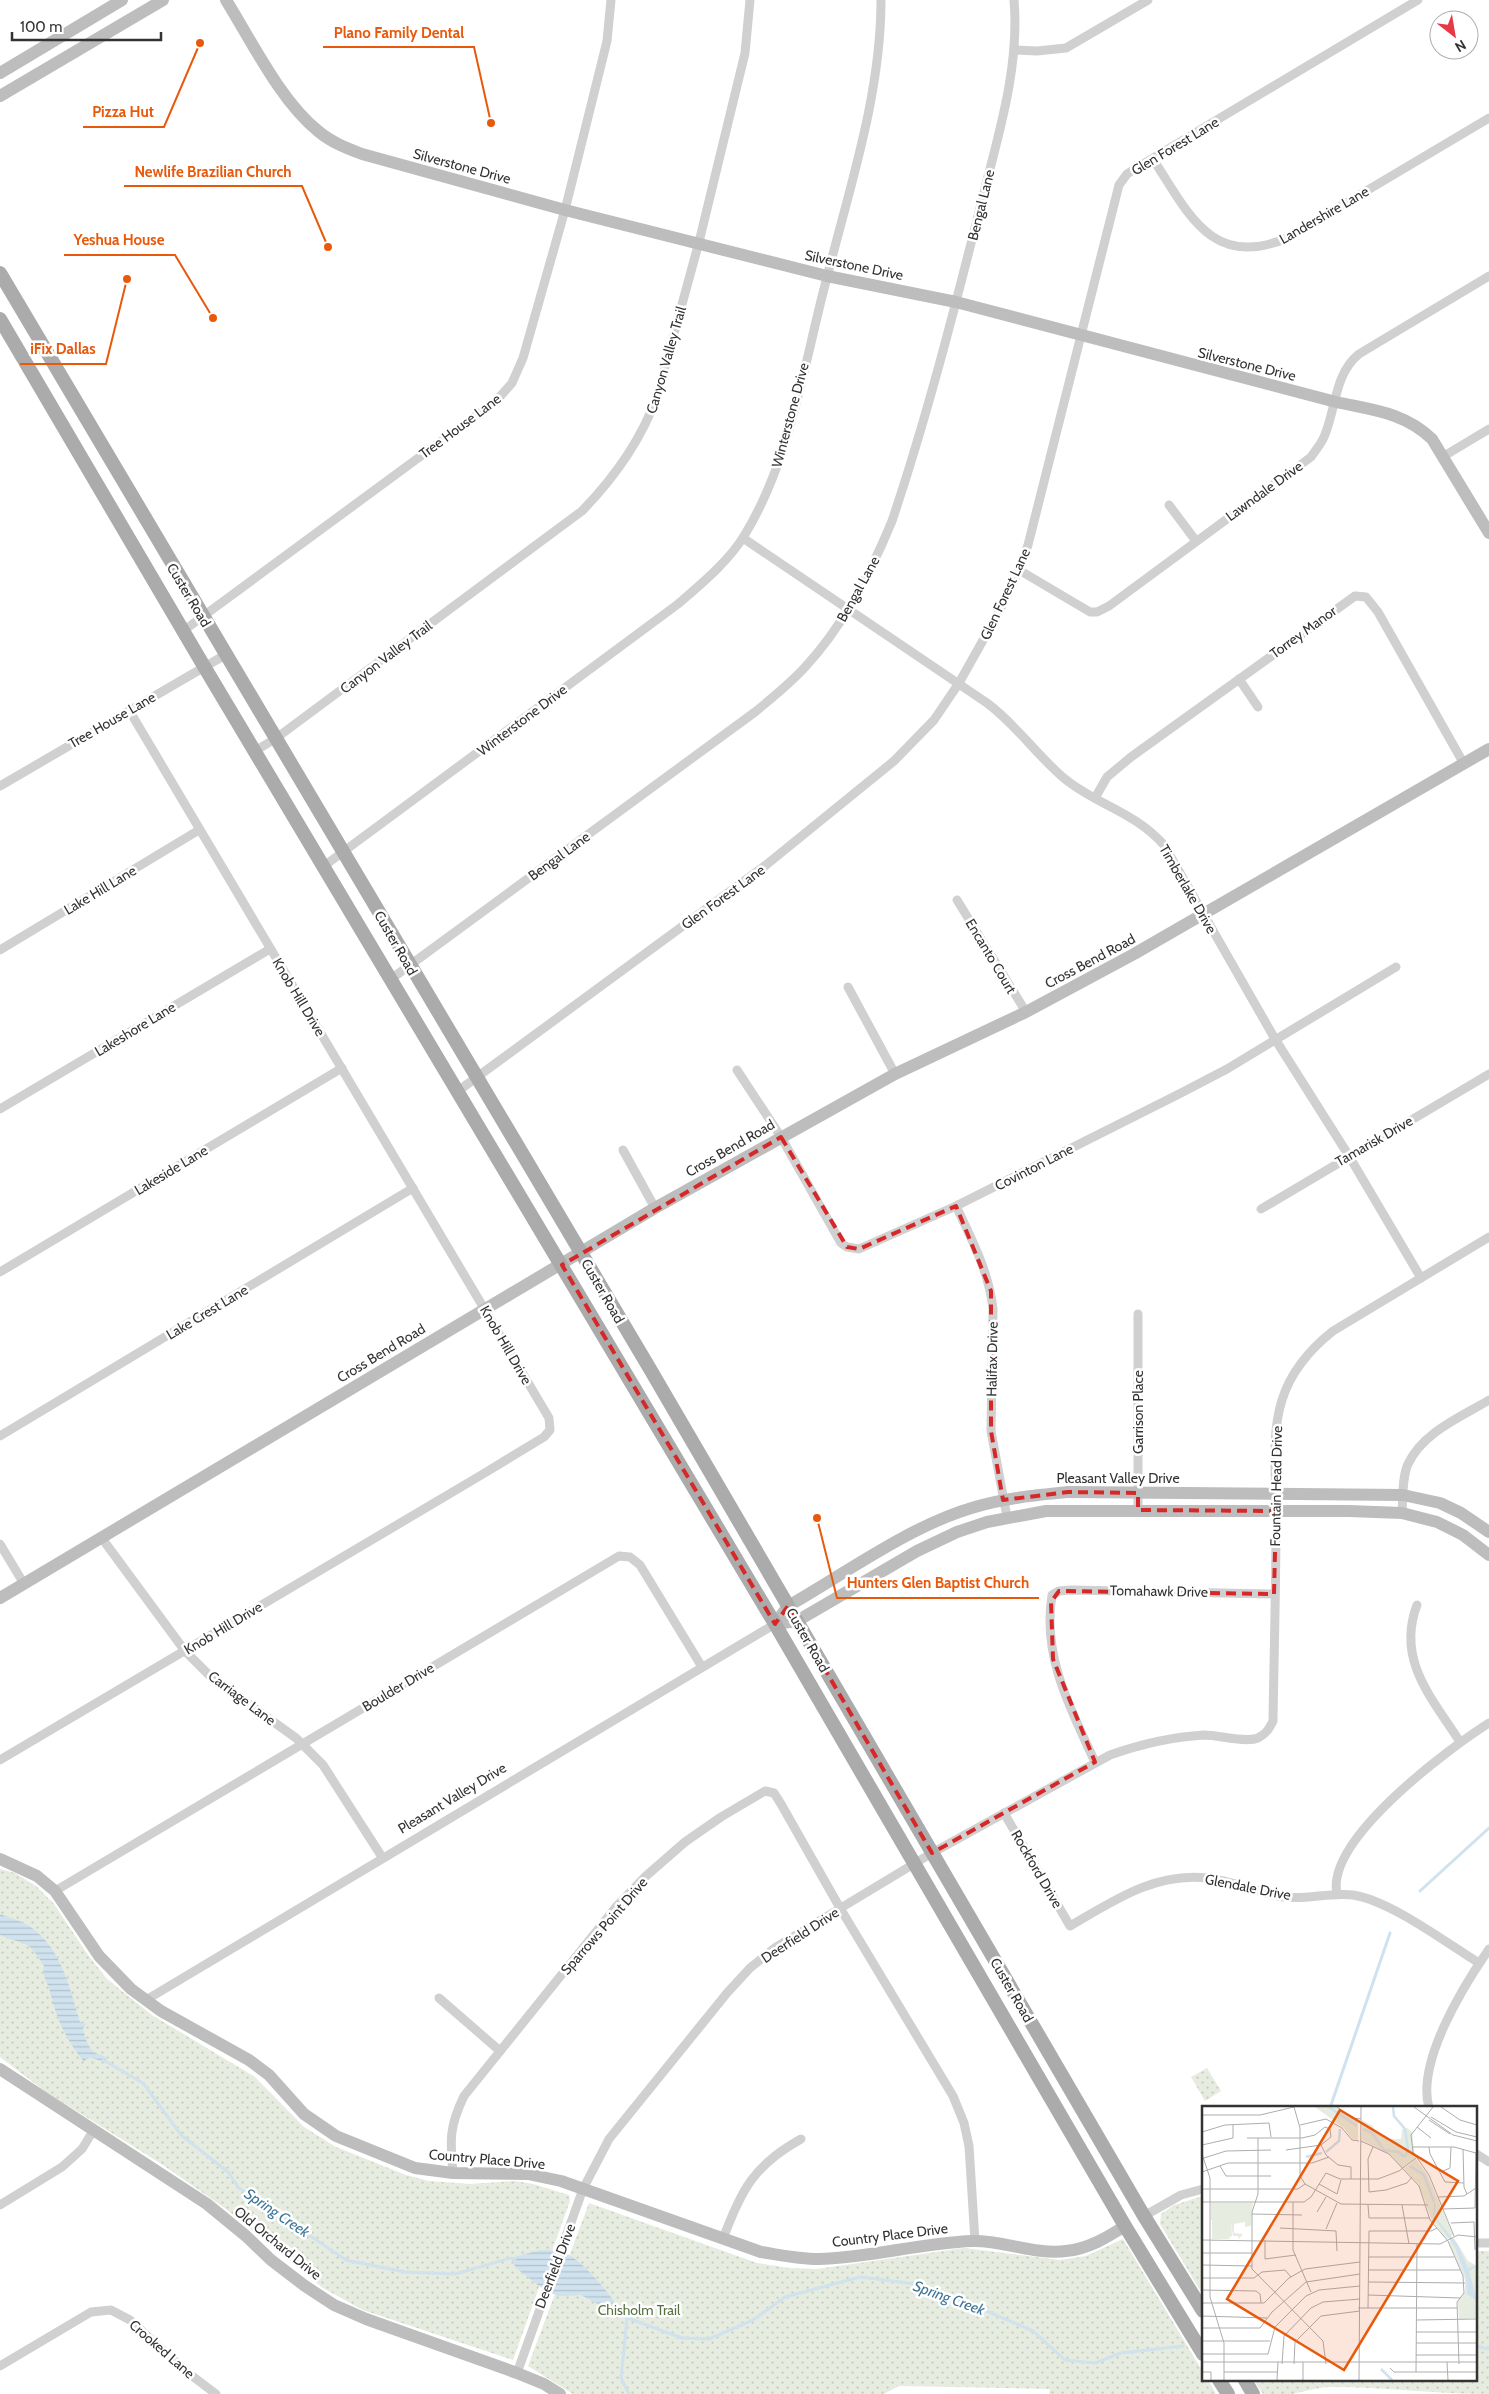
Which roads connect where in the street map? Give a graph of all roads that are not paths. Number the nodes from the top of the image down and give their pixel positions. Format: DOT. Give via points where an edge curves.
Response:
graph roads {
  1 [pos="122,0"];
  2 [pos="162,0"];
  3 [pos="226,0"];
  4 [pos="611,0"];
  5 [pos="750,0"];
  6 [pos="881,0"];
  7 [pos="1014,0"];
  8 [pos="1148,0"];
  9 [pos="1418,0"];
  10 [pos="49,44"];
  11 [pos="1014,50"];
  12 [pos="59,61"];
  13 [pos="0,73"];
  14 [pos="0,96"];
  15 [pos="1489,118"];
  16 [pos="1153,159"];
  17 [pos="565,210"];
  18 [pos="699,242"];
  19 [pos="0,273"];
  20 [pos="827,276"];
  21 [pos="1489,276"];
  22 [pos="956,302"];
  23 [pos="0,319"];
  24 [pos="1082,337"];
  25 [pos="1336,402"];
  26 [pos="1489,429"];
  27 [pos="1444,456"];
  28 [pos="1169,505"];
  29 [pos="1489,533"];
  30 [pos="743,538"];
  31 [pos="1196,541"];
  32 [pos="1019,570"];
  33 [pos="848,609"];
  34 [pos="203,619"];
  35 [pos="184,632"];
  36 [pos="225,655"];
  37 [pos="205,668"];
  38 [pos="1239,679"];
  39 [pos="959,683"];
  40 [pos="1258,707"];
  41 [pos="129,710"];
  42 [pos="275,739"];
  43 [pos="1489,749"];
  44 [pos="255,751"];
  45 [pos="1464,764"];
  46 [pos="0,786"];
  47 [pos="1095,798"];
  48 [pos="200,830"];
  49 [pos="343,853"];
  50 [pos="324,866"];
  51 [pos="957,900"];
  52 [pos="1202,913"];
  53 [pos="270,949"];
  54 [pos="0,950"];
  55 [pos="409,966"];
  56 [pos="1396,967"];
  57 [pos="391,979"];
  58 [pos="848,987"];
  59 [pos="1026,1012"];
  60 [pos="1275,1039"];
  61 [pos="342,1068"];
  62 [pos="737,1070"];
  63 [pos="895,1074"];
  64 [pos="1489,1074"];
  65 [pos="476,1078"];
  66 [pos="458,1091"];
  67 [pos="0,1109"];
  68 [pos="781,1137"];
  69 [pos="623,1150"];
  70 [pos="1349,1156"];
  71 [pos="413,1188"];
  72 [pos="956,1206"];
  73 [pos="655,1208"];
  74 [pos="1261,1209"];
  75 [pos="1489,1237"];
  76 [pos="581,1253"];
  77 [pos="562,1265"];
  78 [pos="0,1272"];
  79 [pos="1421,1278"];
  80 [pos="485,1308"];
  81 [pos="1138,1314"];
  82 [pos="1489,1400"];
  83 [pos="0,1436"];
  84 [pos="1138,1492"];
  85 [pos="1276,1494"];
  86 [pos="1403,1495"];
  87 [pos="1003,1500"];
  88 [pos="1138,1510"];
  89 [pos="1276,1511"];
  90 [pos="1402,1513"];
  91 [pos="1007,1517"];
  92 [pos="1489,1532"];
  93 [pos="908,1536"];
  94 [pos="101,1537"];
  95 [pos="0,1544"];
  96 [pos="917,1551"];
  97 [pos="1489,1555"];
  98 [pos="24,1584"];
  99 [pos="1274,1594"];
  100 [pos="0,1598"];
  101 [pos="1417,1605"];
  102 [pos="788,1606"];
  103 [pos="797,1621"];
  104 [pos="774,1624"];
  105 [pos="185,1651"];
  106 [pos="702,1667"];
  107 [pos="1273,1721"];
  108 [pos="1489,1723"];
  109 [pos="1460,1742"];
  110 [pos="303,1744"];
  111 [pos="0,1760"];
  112 [pos="1094,1762"];
  113 [pos="1004,1813"];
  114 [pos="932,1853"];
  115 [pos="382,1857"];
  116 [pos="0,1859"];
  117 [pos="913,1864"];
  118 [pos="55,1891"];
  119 [pos="1336,1894"];
  120 [pos="840,1908"];
  121 [pos="1070,1926"];
  122 [pos="1489,1949"];
  123 [pos="1479,1963"];
  124 [pos="438,1998"];
  125 [pos="146,2000"];
  126 [pos="500,2051"];
  127 [pos="0,2069"];
  128 [pos="1429,2106"];
  129 [pos="93,2131"];
  130 [pos="801,2139"];
  131 [pos="1476,2154"];
  132 [pos="1489,2162"];
  133 [pos="453,2173"];
  134 [pos="584,2189"];
  135 [pos="1202,2189"];
  136 [pos="0,2205"];
  137 [pos="1144,2216"];
  138 [pos="1124,2226"];
  139 [pos="723,2238"];
  140 [pos="975,2241"];
  141 [pos="1476,2243"];
  142 [pos="1489,2243"];
  143 [pos="1202,2309"];
  144 [pos="1202,2352"];
  145 [pos="0,2366"];
  146 [pos="517,2373"];
  147 [pos="1220,2382"];
  148 [pos="1246,2382"];
  149 [pos="210,2392"];
  150 [pos="560,2394"];
  151 [pos="1228,2394"];
  152 [pos="1253,2394"];
  1 -- 10 [label="street"];
  2 -- 12 [label="street"];
  3 -- 17 [label="street, Silverstone Drive" via="288,100 308,123 332,141 362,154"];
  4 -- 17 [label="street, Tree House Lane" via="607,41"];
  5 -- 18 [label="street, Canyon Valley Trail" via="745,53"];
  6 -- 20 [label="street, Winterstone Drive" via="876,73"];
  7 -- 11 [label="street, Bengal Lane"];
  8 -- 11 [label="street" via="1066,48"];
  9 -- 16 [label="street, Glen Forest Lane"];
  10 -- 12 [label="street"];
  10 -- 13 [label="street"];
  11 -- 22 [label="street, Bengal Lane" via="996,140"];
  12 -- 14 [label="street"];
  15 -- 16 [label="street, Landershire Lane" via="1287,238 1258,247 1242,247 1209,235 1188,212"];
  16 -- 24 [label="street, Glen Forest Lane" via="1127,174 1119,185"];
  17 -- 18 [label="street, Silverstone Drive"];
  17 -- 34 [label="street, Tree House Lane" via="523,358 506,391"];
  18 -- 20 [label="street, Silverstone Drive"];
  18 -- 42 [label="street, Canyon Valley Trail" via="650,418 612,479 582,511"];
  19 -- 34 [label="main road, Custer Road"];
  20 -- 22 [label="street, Silverstone Drive"];
  20 -- 30 [label="street, Winterstone Drive" via="783,448"];
  21 -- 25 [label="street, Lawndale Drive" via="1358,354 1349,362 1340,381"];
  22 -- 24 [label="street, Silverstone Drive"];
  22 -- 33 [label="street, Bengal Lane" via="892,521"];
  23 -- 35 [label="main road, Custer Road"];
  24 -- 25 [label="street, Silverstone Drive"];
  24 -- 32 [label="street, Glen Forest Lane" via="1033,530"];
  25 -- 27 [label="street, Silverstone Drive" via="1407,420 1420,427"];
  25 -- 31 [label="street, Lawndale Drive" via="1324,438 1311,457"];
  26 -- 27 [label="street"];
  27 -- 29 [label="street, Silverstone Drive"];
  28 -- 31 [label="street"];
  30 -- 33 [label="street, Timberlake Drive"];
  30 -- 49 [label="street, Winterstone Drive" via="717,568 678,604"];
  31 -- 32 [label="street, Lawndale Drive" via="1097,612 1083,609"];
  32 -- 39 [label="street, Glen Forest Lane"];
  33 -- 39 [label="street, Timberlake Drive"];
  33 -- 55 [label="street, Bengal Lane" via="807,665 755,712"];
  34 -- 35 [label="street, Tree House Lane"];
  34 -- 36 [label="main road, Custer Road"];
  35 -- 37 [label="main road, Custer Road"];
  36 -- 37 [label="street, Tree House Lane"];
  36 -- 42 [label="main road, Custer Road"];
  37 -- 41 [label="street, Tree House Lane"];
  37 -- 44 [label="main road, Custer Road"];
  38 -- 40 [label="street"];
  38 -- 45 [label="street, Torrey Manor" via="1346,602 1356,596 1366,597 1378,612"];
  38 -- 47 [label="street, Torrey Manor" via="1130,757 1107,777"];
  39 -- 47 [label="street, Timberlake Drive" via="1003,715 1064,778"];
  39 -- 65 [label="street, Glen Forest Lane" via="922,732 862,789 766,865"];
  41 -- 46 [label="street, Tree House Lane"];
  41 -- 48 [label="street, Knob Hill Drive"];
  42 -- 44 [label="street, Canyon Valley Trail"];
  42 -- 49 [label="main road, Custer Road"];
  43 -- 45 [label="street, Cross Bend Road"];
  44 -- 50 [label="main road, Custer Road"];
  45 -- 52 [label="street, Cross Bend Road"];
  47 -- 52 [label="street, Timberlake Drive" via="1152,831 1164,845"];
  48 -- 53 [label="street, Knob Hill Drive"];
  48 -- 54 [label="street, Lake Hill Lane"];
  49 -- 50 [label="street, Winterstone Drive"];
  49 -- 55 [label="main road, Custer Road"];
  50 -- 57 [label="main road, Custer Road"];
  51 -- 59 [label="street, Encanto Court"];
  52 -- 59 [label="street, Cross Bend Road"];
  52 -- 60 [label="street, Timberlake Drive"];
  53 -- 61 [label="street, Knob Hill Drive"];
  53 -- 67 [label="street, Lakeshore Lane"];
  55 -- 57 [label="street, Bengal Lane"];
  55 -- 65 [label="main road, Custer Road"];
  56 -- 60 [label="street, Covinton Lane"];
  57 -- 66 [label="main road, Custer Road"];
  58 -- 63 [label="street"];
  59 -- 63 [label="street, Cross Bend Road"];
  60 -- 70 [label="street, Timberlake Drive"];
  60 -- 72 [label="street, Covinton Lane" via="1181,1093"];
  61 -- 71 [label="street, Knob Hill Drive"];
  61 -- 78 [label="street, Lakeside Lane"];
  62 -- 68 [label="street, Covinton Lane"];
  63 -- 68 [label="street, Cross Bend Road"];
  64 -- 70 [label="street, Tamarisk Drive"];
  65 -- 66 [label="street, Glen Forest Lane"];
  65 -- 76 [label="main road, Custer Road"];
  66 -- 77 [label="main road, Custer Road"];
  68 -- 72 [label="street, Covinton Lane" via="835,1232 847,1247 859,1249"];
  68 -- 73 [label="street, Cross Bend Road"];
  69 -- 73 [label="street"];
  70 -- 74 [label="street, Tamarisk Drive"];
  70 -- 79 [label="street, Timberlake Drive"];
  71 -- 80 [label="street, Knob Hill Drive"];
  71 -- 83 [label="street, Lake Crest Lane"];
  72 -- 87 [label="street, Halifax Drive" via="984,1266 991,1291 991,1431"];
  73 -- 76 [label="street, Cross Bend Road"];
  75 -- 79 [label="street, Fountain Head Drive"];
  76 -- 77 [label="street, Cross Bend Road"];
  76 -- 102 [label="main road, Custer Road"];
  77 -- 80 [label="street, Cross Bend Road"];
  77 -- 104 [label="main road, Custer Road"];
  79 -- 85 [label="street, Fountain Head Drive" via="1333,1331 1302,1360 1282,1399 1275,1425"];
  80 -- 94 [label="street, Cross Bend Road"];
  80 -- 105 [label="street, Knob Hill Drive" via="550,1418 550,1430"];
  81 -- 84 [label="street, Garrison Place"];
  82 -- 86 [label="street" via="1426,1440 1408,1464"];
  84 -- 85 [label="street, Pleasant Valley Drive"];
  84 -- 87 [label="street, Pleasant Valley Drive" via="1068,1492"];
  84 -- 88 [label="street, Garrison Place"];
  85 -- 86 [label="street, Pleasant Valley Drive"];
  85 -- 89 [label="street, Fountain Head Drive"];
  86 -- 90 [label="street"];
  86 -- 92 [label="street, Pleasant Valley Drive" via="1461,1513"];
  87 -- 91 [label="street, Halifax Drive"];
  87 -- 93 [label="street, Pleasant Valley Drive" via="938,1520"];
  88 -- 89 [label="street, Pleasant Valley Drive"];
  88 -- 91 [label="street, Pleasant Valley Drive" via="1073,1510"];
  89 -- 90 [label="street, Pleasant Valley Drive"];
  89 -- 99 [label="street, Fountain Head Drive"];
  90 -- 97 [label="street, Pleasant Valley Drive" via="1437,1522 1463,1535"];
  91 -- 96 [label="street, Pleasant Valley Drive" via="957,1532"];
  93 -- 96 [label="street"];
  93 -- 102 [label="street, Pleasant Valley Drive"];
  94 -- 98 [label="street, Cross Bend Road"];
  94 -- 105 [label="street, Carriage Lane"];
  95 -- 98 [label="street"];
  96 -- 103 [label="street, Pleasant Valley Drive"];
  98 -- 100 [label="street, Cross Bend Road"];
  99 -- 107 [label="street, Fountain Head Drive"];
  99 -- 112 [label="street, Tomahawk Drive" via="1071,1590 1052,1595 1053,1658 1059,1682"];
  101 -- 109 [label="street" via="1410,1639 1413,1662"];
  102 -- 103 [label="main road, Custer Road"];
  102 -- 104 [label="street, Pleasant Valley Drive"];
  103 -- 104 [label="street, Pleasant Valley Drive"];
  103 -- 114 [label="main road, Custer Road"];
  104 -- 106 [label="street, Pleasant Valley Drive"];
  104 -- 117 [label="main road, Custer Road"];
  105 -- 110 [label="street, Carriage Lane" via="211,1677"];
  105 -- 111 [label="street, Knob Hill Drive"];
  106 -- 110 [label="street, Boulder Drive" via="640,1565 630,1557 619,1556"];
  106 -- 115 [label="street, Pleasant Valley Drive"];
  107 -- 112 [label="street, Deerfield Drive" via="1268,1732 1253,1739 1207,1735 1174,1737 1141,1744"];
  108 -- 109 [label="street"];
  109 -- 119 [label="street" via="1393,1798 1366,1828 1347,1854 1338,1876"];
  110 -- 115 [label="street, Carriage Lane" via="323,1765"];
  110 -- 118 [label="street, Boulder Drive"];
  112 -- 113 [label="street, Deerfield Drive"];
  113 -- 114 [label="street, Deerfield Drive"];
  113 -- 121 [label="street, Rockford Drive"];
  114 -- 117 [label="street, Deerfield Drive"];
  114 -- 137 [label="main road, Custer Road"];
  115 -- 125 [label="street, Pleasant Valley Drive"];
  116 -- 118 [label="street, Country Place Drive" via="37,1876"];
  117 -- 120 [label="street, Deerfield Drive"];
  117 -- 138 [label="main road, Custer Road"];
  118 -- 125 [label="street, Country Place Drive" via="99,1956"];
  119 -- 121 [label="street, Glendale Drive" via="1287,1897 1206,1878 1180,1878 1134,1890"];
  119 -- 123 [label="street, Glendale Drive" via="1378,1902"];
  120 -- 126 [label="street, Sparrows Point Drive" via="782,1804 774,1794 765,1791 685,1842 646,1876 616,1907"];
  120 -- 134 [label="street, Deerfield Drive" via="776,1947 727,1993 609,2139"];
  120 -- 140 [label="street, Sparrows Point Drive" via="953,2096 964,2123"];
  122 -- 123 [label="street"];
  123 -- 128 [label="street" via="1453,2006 1438,2042 1428,2080"];
  124 -- 126 [label="street"];
  125 -- 133 [label="street, Country Place Drive" via="249,2060 269,2075 304,2114 336,2136 415,2168"];
  126 -- 133 [label="street, Sparrows Point Drive" via="464,2096 455,2115 450,2136"];
  127 -- 129 [label="street, Old Orchard Drive"];
  129 -- 136 [label="street" via="82,2149 62,2167"];
  129 -- 146 [label="street, Old Orchard Drive" via="207,2204 271,2260 334,2304 366,2320"];
  130 -- 139 [label="street" via="766,2162 748,2183 737,2200"];
  131 -- 132 [label="street"];
  133 -- 134 [label="street, Country Place Drive" via="528,2174"];
  134 -- 139 [label="street, Country Place Drive"];
  134 -- 146 [label="street, Deerfield Drive"];
  135 -- 137 [label="street" via="1181,2195"];
  137 -- 138 [label="main road"];
  137 -- 143 [label="main road, Custer Road"];
  138 -- 140 [label="street, Country Place Drive" via="1084,2248 1065,2251 1042,2251"];
  138 -- 144 [label="main road, Custer Road"];
  139 -- 140 [label="street, Country Place Drive" via="761,2252 817,2259"];
  141 -- 142 [label="street"];
  145 -- 149 [label="street, Crooked Lane" via="91,2312 111,2310 130,2320"];
  146 -- 150 [label="street, Old Orchard Drive"];
  147 -- 151 [label="main road"];
  148 -- 152 [label="main road"];
}
